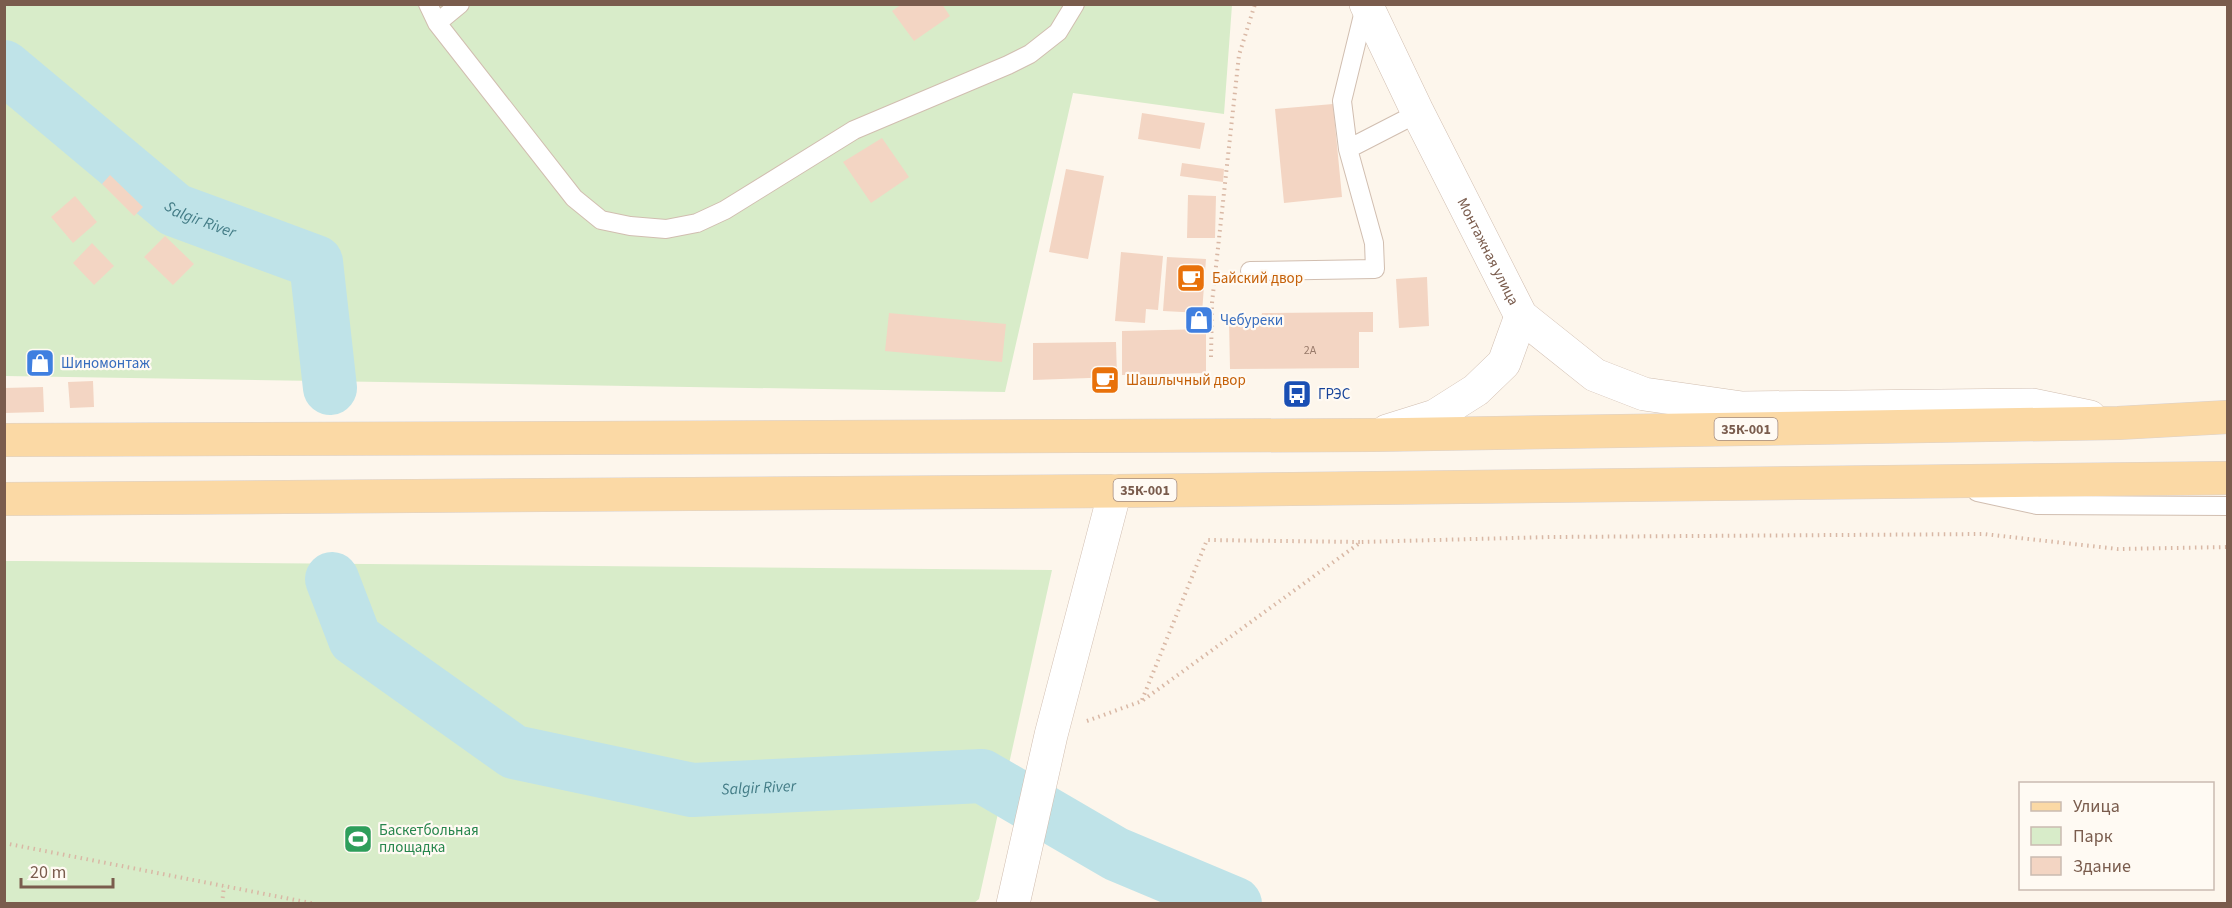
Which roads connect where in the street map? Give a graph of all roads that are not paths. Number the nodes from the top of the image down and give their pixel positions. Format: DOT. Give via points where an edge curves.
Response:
graph roads {
  1 [pos="428,4"];
  2 [pos="460,4"];
  3 [pos="1075,4"];
  4 [pos="1366,4"];
  5 [pos="437,22"];
  6 [pos="1418,113"];
  7 [pos="1348,149"];
  8 [pos="1250,271"];
  9 [pos="1521,316"];
  10 [pos="2228,396"];
  11 [pos="2228,417"];
  12 [pos="2118,423"];
  13 [pos="1373,435"];
  14 [pos="4,440"];
  15 [pos="2228,478"];
  16 [pos="1926,481"];
  17 [pos="1114,490"];
  18 [pos="63,498"];
  19 [pos="4,499"];
  20 [pos="2228,506"];
  21 [pos="4,513"];
  22 [pos="1016,891"];
  1 -- 5 [label="lane"];
  2 -- 5 [label="lane"];
  3 -- 5 [label="lane" via="1058,32 1030,54 854,130 725,210 697,223 666,229 601,220 574,198"];
  4 -- 6 [label="street, Монтажная улица"];
  4 -- 7 [label="lane" via="1342,100"];
  6 -- 7 [label="lane"];
  6 -- 9 [label="street, Монтажная улица"];
  7 -- 8 [label="lane" via="1374,243 1375,269"];
  9 -- 12 [label="street" via="1595,375 1644,394 1742,408 2032,405"];
  9 -- 13 [label="street, Монтажная улица" via="1503,363 1476,390 1435,416"];
  10 -- 12 [label="main road"];
  11 -- 12 [label="main road, 35К-001"];
  12 -- 13 [label="main road, 35К-001"];
  13 -- 14 [label="main road, 35К-001"];
  15 -- 16 [label="main road, 35К-001"];
  16 -- 17 [label="main road, 35К-001"];
  16 -- 20 [label="lane" via="2037,505"];
  17 -- 18 [label="main road, 35К-001"];
  17 -- 22 [label="street" via="1051,735"];
  18 -- 19 [label="main road, 35К-001"];
  18 -- 21 [label="main road"];
}
